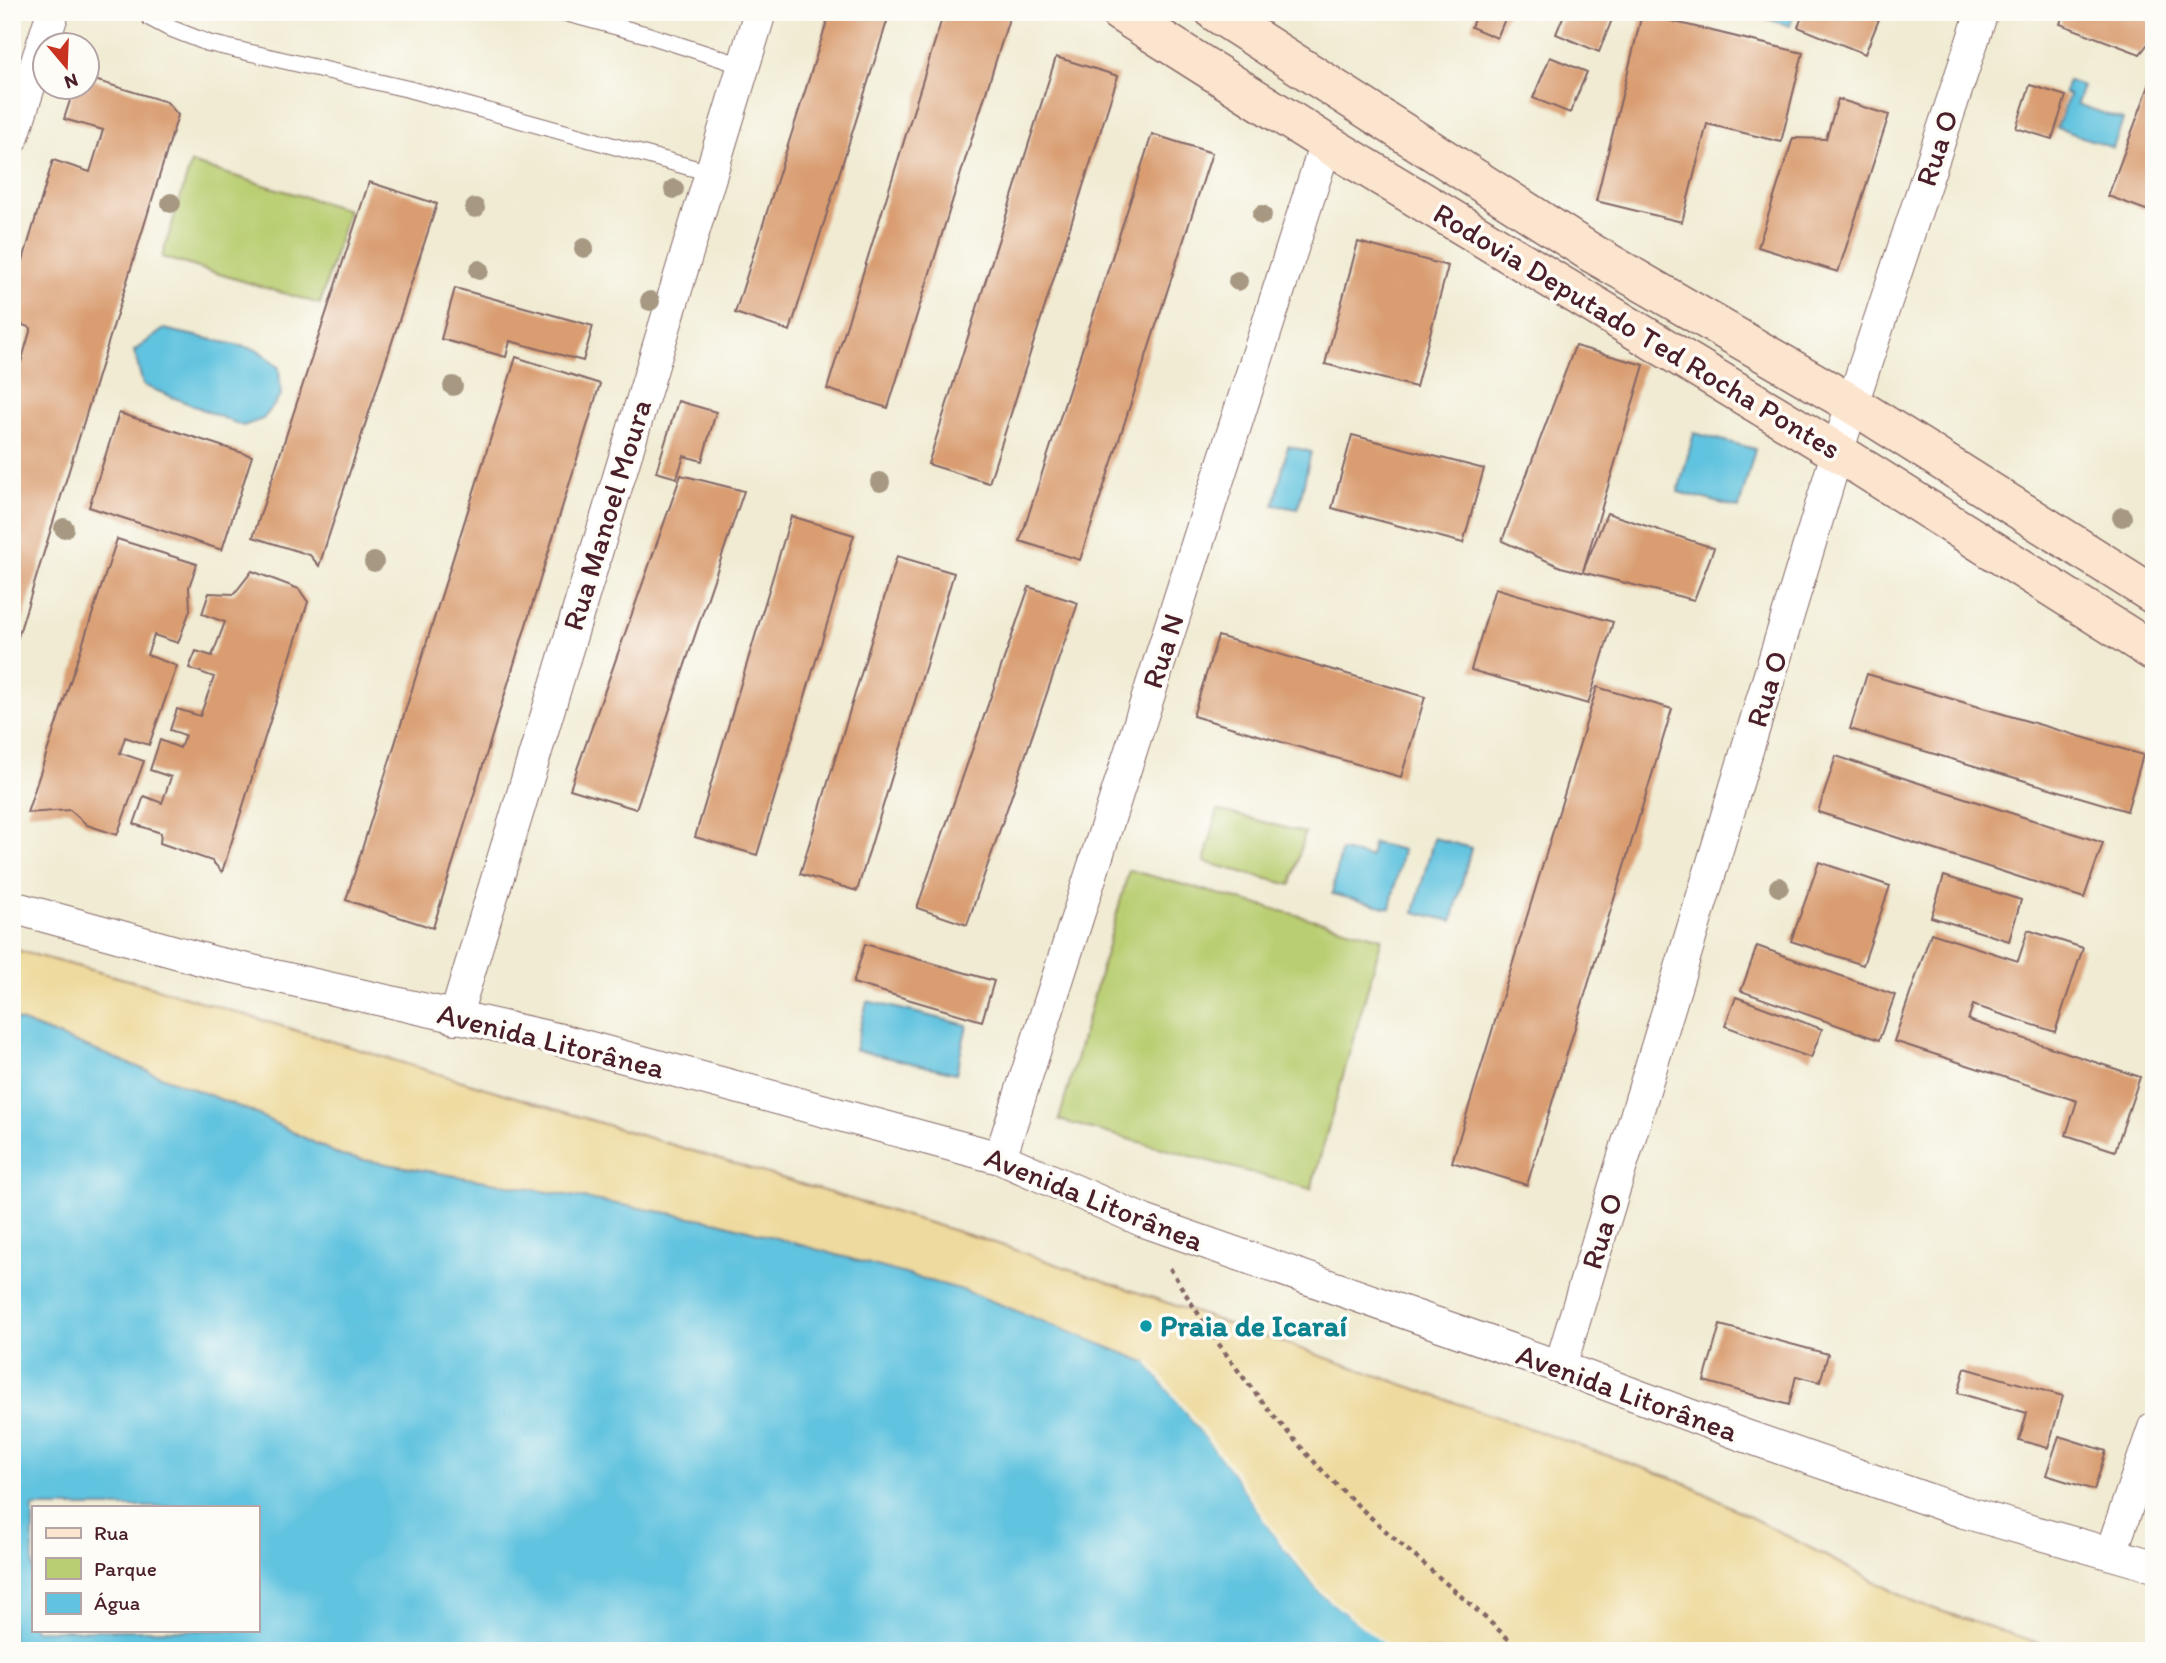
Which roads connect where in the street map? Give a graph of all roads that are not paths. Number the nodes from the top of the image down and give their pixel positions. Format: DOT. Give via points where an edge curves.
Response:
graph roads {
  1 [pos="52,12"];
  2 [pos="146,12"];
  3 [pos="562,12"];
  4 [pos="760,12"];
  5 [pos="1119,12"];
  6 [pos="1214,12"];
  7 [pos="1982,12"];
  8 [pos="744,66"];
  9 [pos="12,139"];
  10 [pos="1326,143"];
  11 [pos="711,173"];
  12 [pos="1852,404"];
  13 [pos="1839,453"];
  14 [pos="2154,595"];
  15 [pos="2154,652"];
  16 [pos="12,906"];
  17 [pos="455,1017"];
  18 [pos="1000,1158"];
  19 [pos="1560,1367"];
  20 [pos="2154,1428"];
  21 [pos="2111,1553"];
  22 [pos="2154,1566"];
  1 -- 9 [label="street"];
  2 -- 11 [label="lane" via="167,27 208,43 408,89"];
  3 -- 8 [label="lane"];
  4 -- 8 [label="street, Rua Manoel Moura"];
  5 -- 10 [label="main road, Rodovia Deputado Ted Rocha Pontes"];
  6 -- 12 [label="main road, Rodovia Deputado Ted Rocha Pontes" via="1590,252"];
  7 -- 12 [label="street, Rua O"];
  8 -- 11 [label="street, Rua Manoel Moura"];
  10 -- 13 [label="main road, Rodovia Deputado Ted Rocha Pontes"];
  10 -- 18 [label="street, Rua N"];
  11 -- 17 [label="street, Rua Manoel Moura"];
  12 -- 13 [label="street, Rua O"];
  12 -- 14 [label="main road, Rodovia Deputado Ted Rocha Pontes"];
  13 -- 15 [label="main road, Rodovia Deputado Ted Rocha Pontes"];
  13 -- 19 [label="street, Rua O"];
  16 -- 17 [label="street, Avenida Litorânea" via="212,962"];
  17 -- 18 [label="street, Avenida Litorânea" via="557,1039"];
  18 -- 19 [label="street, Avenida Litorânea" via="1144,1221"];
  19 -- 21 [label="street, Avenida Litorânea" via="1964,1512"];
  20 -- 21 [label="street"];
  21 -- 22 [label="street, Avenida Litorânea"];
}
